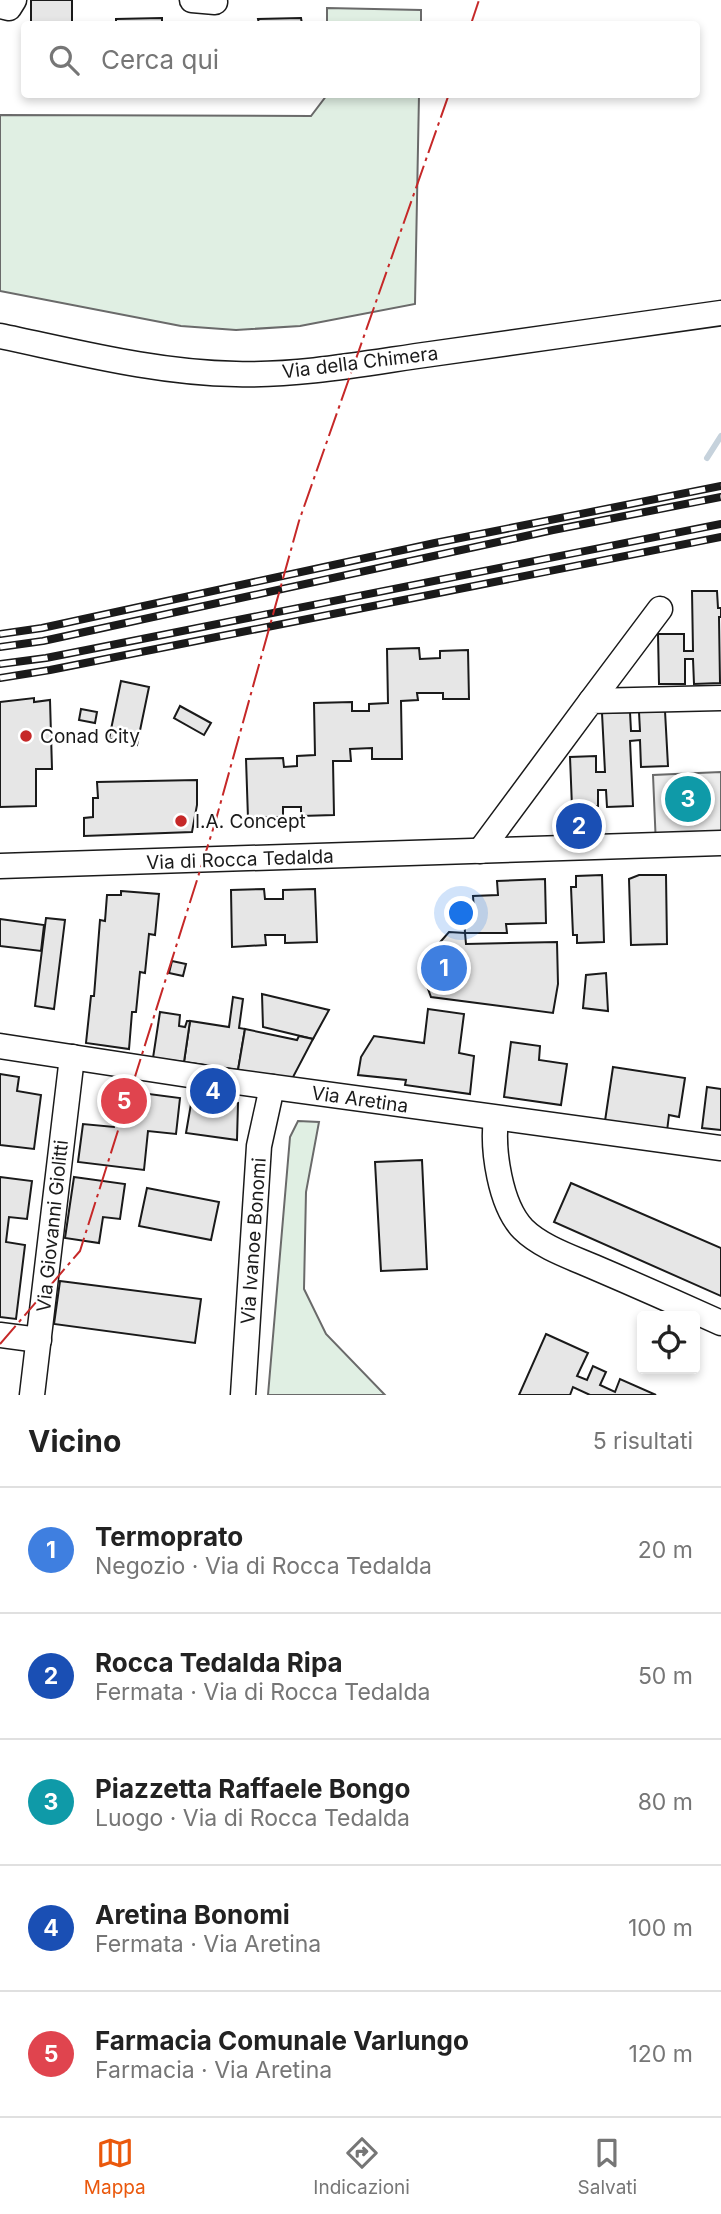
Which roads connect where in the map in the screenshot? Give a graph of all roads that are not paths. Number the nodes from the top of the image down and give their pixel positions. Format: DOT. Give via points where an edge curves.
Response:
graph roads {
  1 [pos="14,0"];
  2 [pos="0,6"];
  3 [pos="721,313"];
  4 [pos="0,336"];
  5 [pos="660,609"];
  6 [pos="721,698"];
  7 [pos="591,701"];
  8 [pos="721,843"];
  9 [pos="480,851"];
  10 [pos="0,866"];
  11 [pos="0,1046"];
  12 [pos="72,1057"];
  13 [pos="271,1087"];
  14 [pos="496,1118"];
  15 [pos="721,1148"];
  16 [pos="721,1323"];
  17 [pos="0,1335"];
  18 [pos="39,1340"];
  19 [pos="32,1395"];
  20 [pos="243,1395"];
  1 -- 2 [label="street" via="9,8"];
  3 -- 4 [label="street, Via della Chimera" via="390,359 238,374 110,359"];
  5 -- 7 [label="street"];
  6 -- 7 [label="street"];
  7 -- 9 [label="street"];
  8 -- 9 [label="street, Via di Rocca Tedalda"];
  9 -- 10 [label="street, Via di Rocca Tedalda"];
  11 -- 12 [label="street, Via Aretina"];
  12 -- 13 [label="street, Via Aretina"];
  12 -- 18 [label="street, Via Giovanni Giolitti"];
  13 -- 14 [label="street, Via Aretina"];
  13 -- 20 [label="street, Via Ivanoe Bonomi" via="260,1146"];
  14 -- 15 [label="street, Via Aretina"];
  14 -- 16 [label="street" via="494,1134 505,1197 524,1231"];
  17 -- 18 [label="street"];
  18 -- 19 [label="street, Via Giovanni Giolitti"];
}
